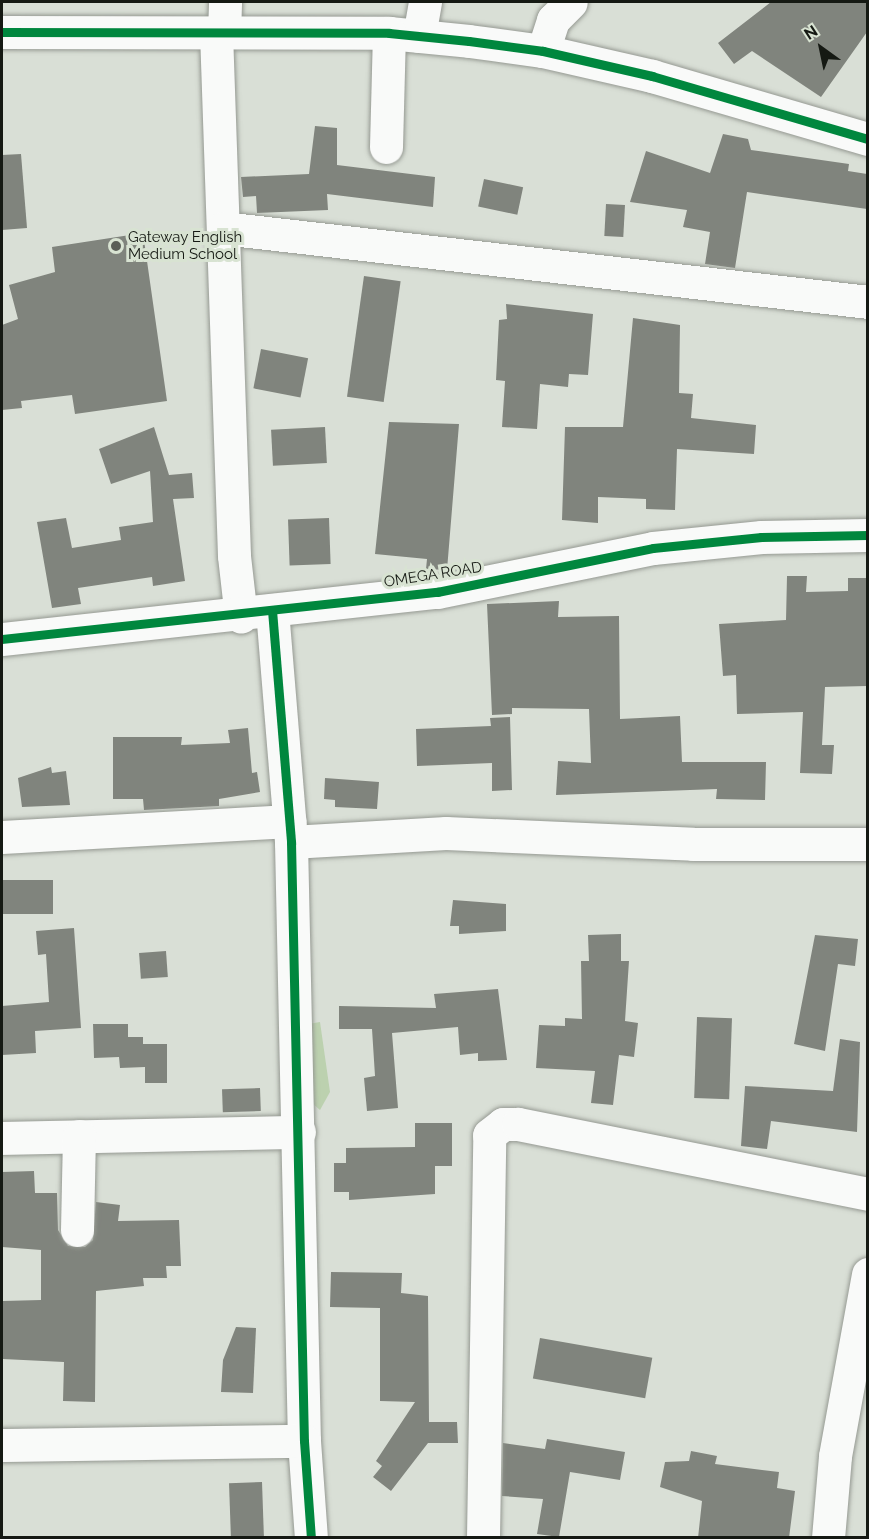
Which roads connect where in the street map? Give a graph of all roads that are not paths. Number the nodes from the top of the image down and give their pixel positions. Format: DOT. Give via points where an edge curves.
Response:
graph roads {
  1 [pos="425,2"];
  2 [pos="571,2"];
  3 [pos="222,22"];
  4 [pos="2,32"];
  5 [pos="404,34"];
  6 [pos="543,51"];
  7 [pos="867,139"];
  8 [pos="386,147"];
  9 [pos="223,228"];
  10 [pos="867,302"];
  11 [pos="867,535"];
  12 [pos="257,614"];
  13 [pos="2,639"];
  14 [pos="291,831"];
  15 [pos="2,837"];
  16 [pos="867,844"];
  17 [pos="299,1132"];
  18 [pos="79,1136"];
  19 [pos="2,1138"];
  20 [pos="867,1194"];
  21 [pos="77,1230"];
  22 [pos="867,1274"];
  23 [pos="304,1441"];
  24 [pos="2,1445"];
  25 [pos="311,1538"];
  26 [pos="483,1538"];
  27 [pos="828,1538"];
  1 -- 5 [label="street"];
  2 -- 6 [label="street" via="553,20"];
  3 -- 4 [label="street"];
  3 -- 5 [label="street"];
  3 -- 9 [label="street"];
  5 -- 6 [label="street"];
  5 -- 8 [label="street"];
  6 -- 7 [label="street"];
  9 -- 10 [label="street"];
  9 -- 12 [label="street"];
  11 -- 12 [label="street, OMEGA ROAD" via="761,537 653,548 437,592"];
  12 -- 13 [label="street, OMEGA ROAD"];
  12 -- 14 [label="street"];
  14 -- 15 [label="street"];
  14 -- 16 [label="street" via="446,833 693,844"];
  14 -- 17 [label="street"];
  17 -- 18 [label="street"];
  17 -- 23 [label="street"];
  18 -- 19 [label="street"];
  18 -- 21 [label="street"];
  20 -- 26 [label="street" via="518,1124 502,1124 489,1135"];
  22 -- 27 [label="street" via="836,1456"];
  23 -- 24 [label="street"];
  23 -- 25 [label="street"];
}
